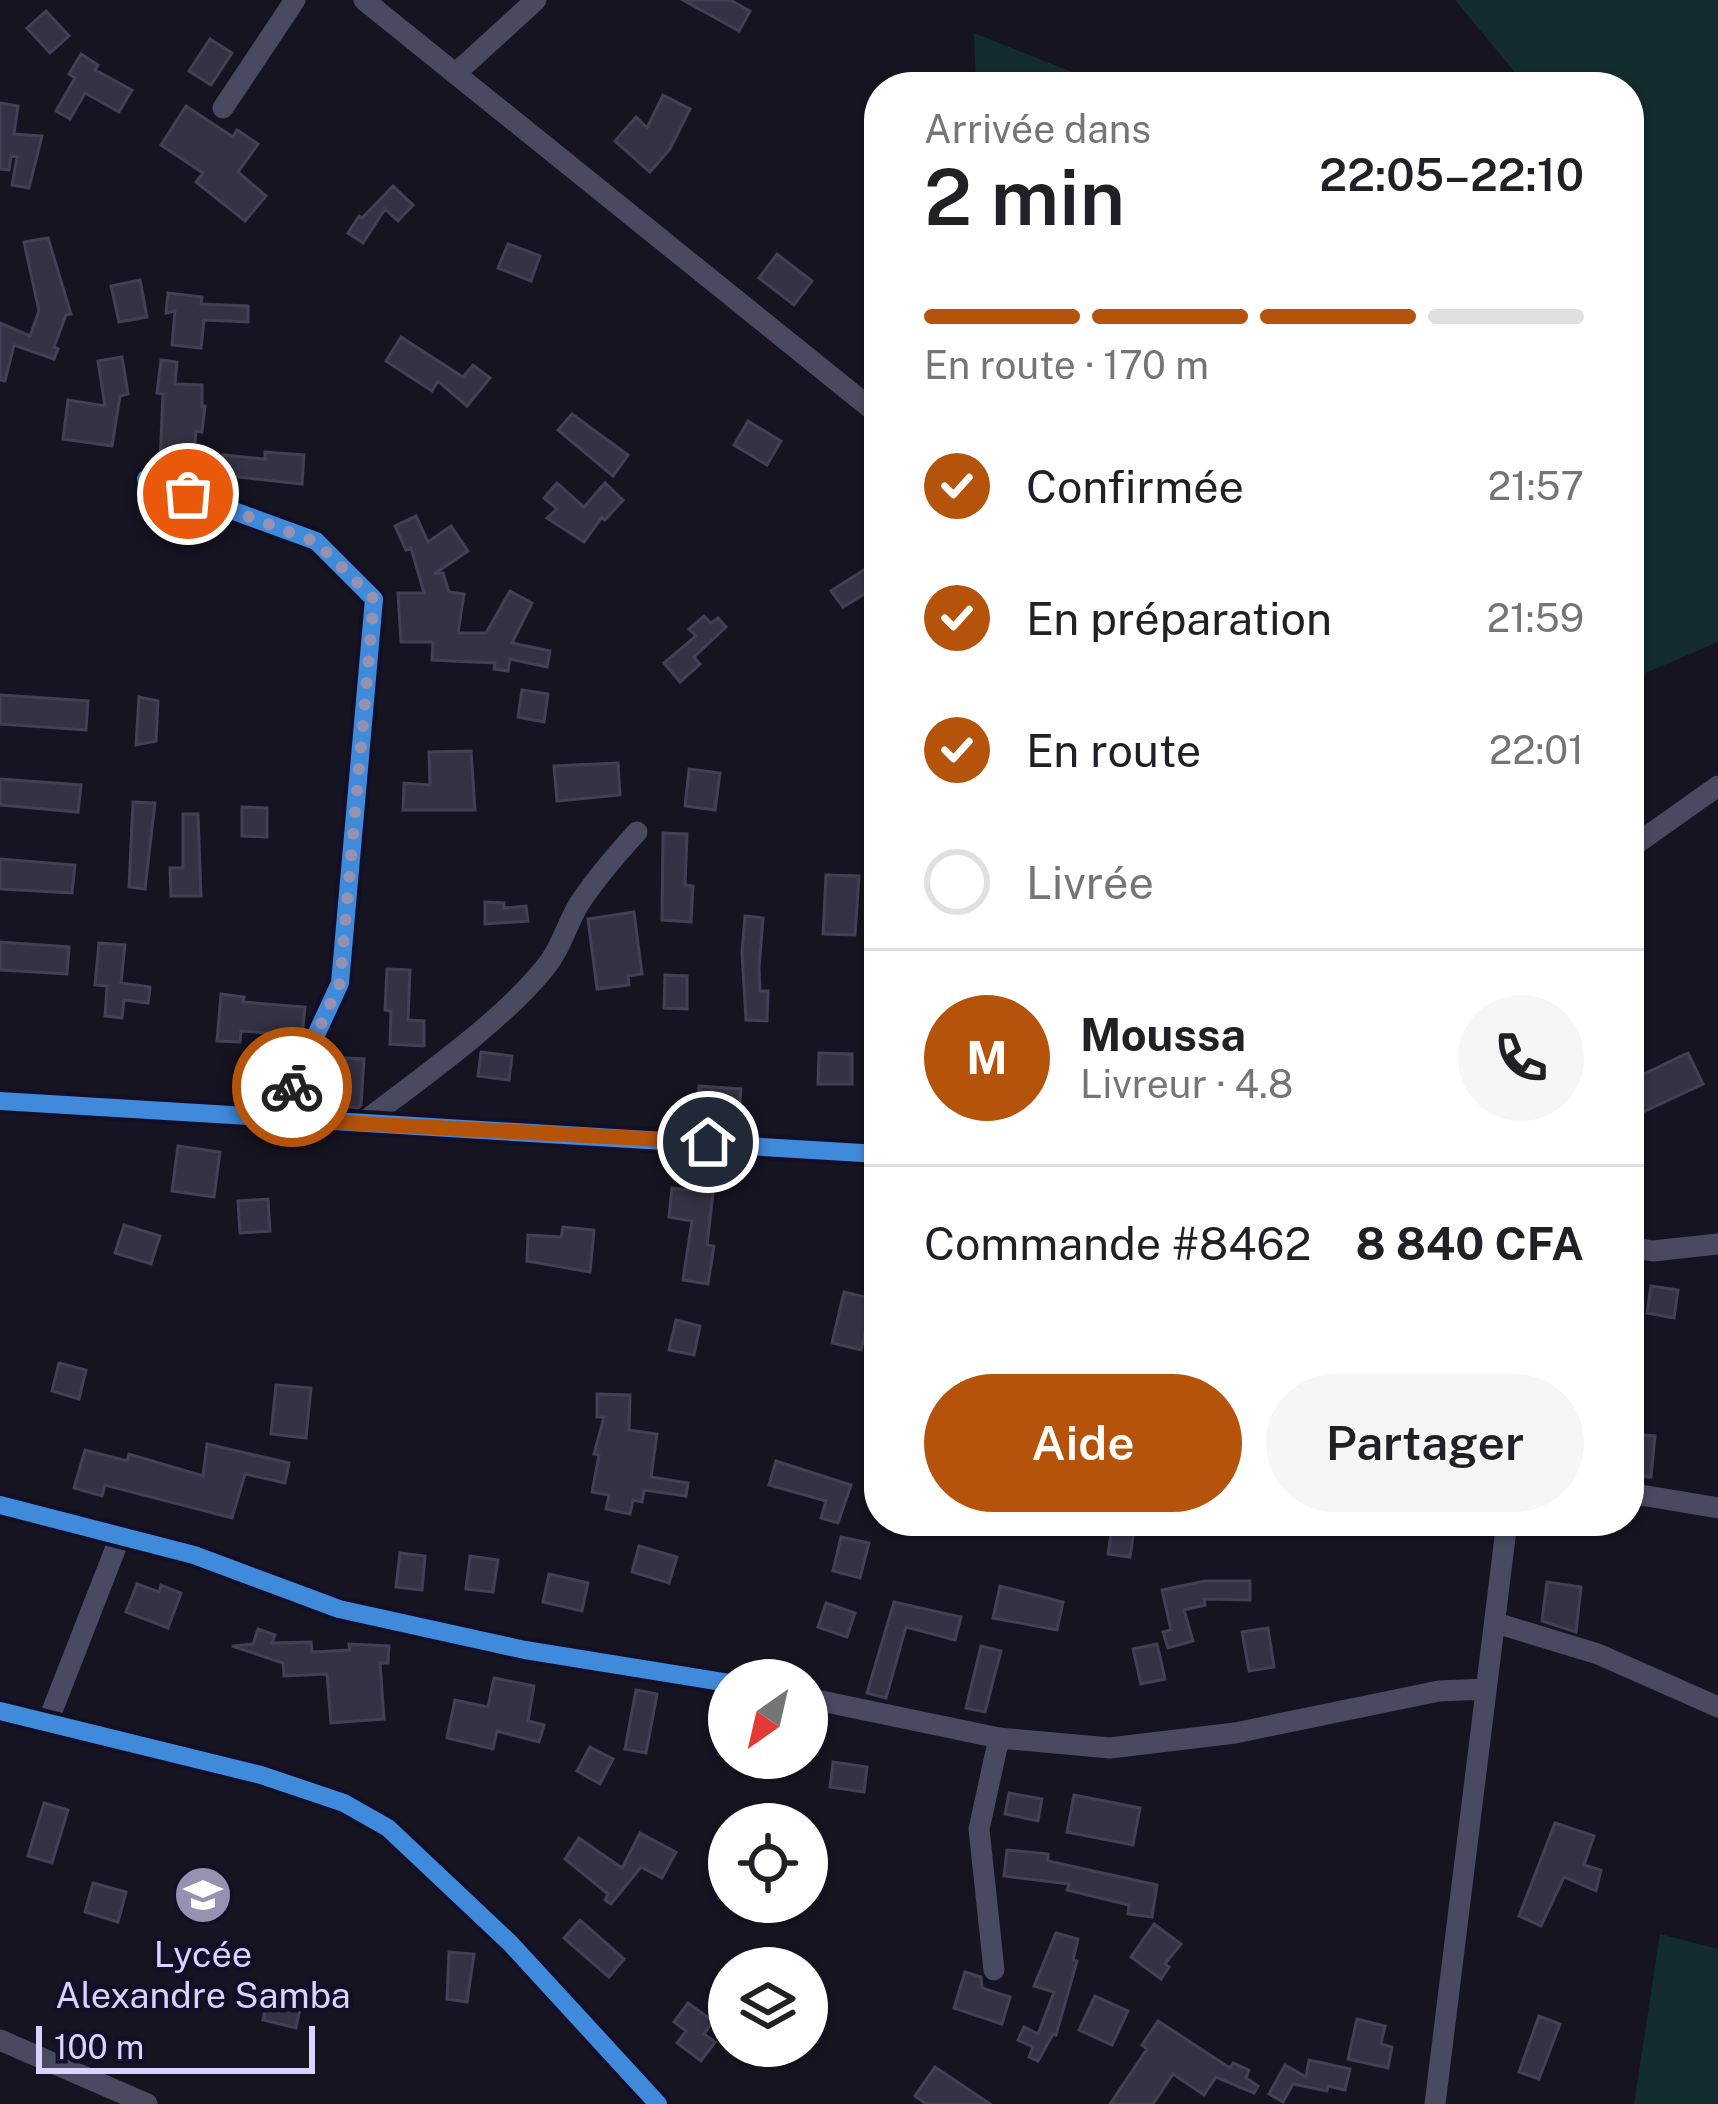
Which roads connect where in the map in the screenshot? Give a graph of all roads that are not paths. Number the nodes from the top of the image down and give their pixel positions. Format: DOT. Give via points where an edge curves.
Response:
graph roads {
  1 [pos="295,0"];
  2 [pos="364,0"];
  3 [pos="536,0"];
  4 [pos="456,74"];
  5 [pos="223,108"];
  6 [pos="864,403"];
  7 [pos="146,479"];
  8 [pos="1718,786"];
  9 [pos="637,832"];
  10 [pos="1644,838"];
  11 [pos="0,1101"];
  12 [pos="277,1119"];
  13 [pos="361,1124"];
  14 [pos="864,1153"];
  15 [pos="1718,1244"];
  16 [pos="1644,1250"];
  17 [pos="1644,1495"];
  18 [pos="0,1504"];
  19 [pos="1718,1508"];
  20 [pos="1505,1536"];
  21 [pos="120,1537"];
  22 [pos="1496,1623"];
  23 [pos="708,1680"];
  24 [pos="1486,1689"];
  25 [pos="828,1703"];
  26 [pos="1718,1707"];
  27 [pos="0,1711"];
  28 [pos="47,1724"];
  29 [pos="999,1738"];
  30 [pos="994,1970"];
  31 [pos="0,2040"];
  32 [pos="148,2104"];
  33 [pos="658,2104"];
  34 [pos="1435,2104"];
  1 -- 5 [label="street"];
  2 -- 4 [label="street"];
  3 -- 4 [label="street"];
  4 -- 6 [label="street"];
  7 -- 12 [label="street" via="316,542 374,599 340,983"];
  8 -- 10 [label="street"];
  9 -- 13 [label="street" via="595,880 543,971"];
  11 -- 12 [label="street"];
  12 -- 13 [label="street"];
  13 -- 14 [label="street"];
  15 -- 16 [label="street"];
  17 -- 19 [label="street"];
  18 -- 21 [label="street"];
  20 -- 22 [label="street"];
  21 -- 23 [label="street" via="194,1555 339,1609"];
  21 -- 28 [label="street"];
  22 -- 24 [label="street"];
  22 -- 26 [label="street" via="1598,1654"];
  24 -- 29 [label="street" via="1110,1748"];
  24 -- 34 [label="street"];
  25 -- 29 [label="street"];
  27 -- 28 [label="street"];
  28 -- 33 [label="street" via="261,1775 344,1803 388,1828 510,1943"];
  29 -- 30 [label="street" via="979,1829"];
  31 -- 32 [label="street"];
}
